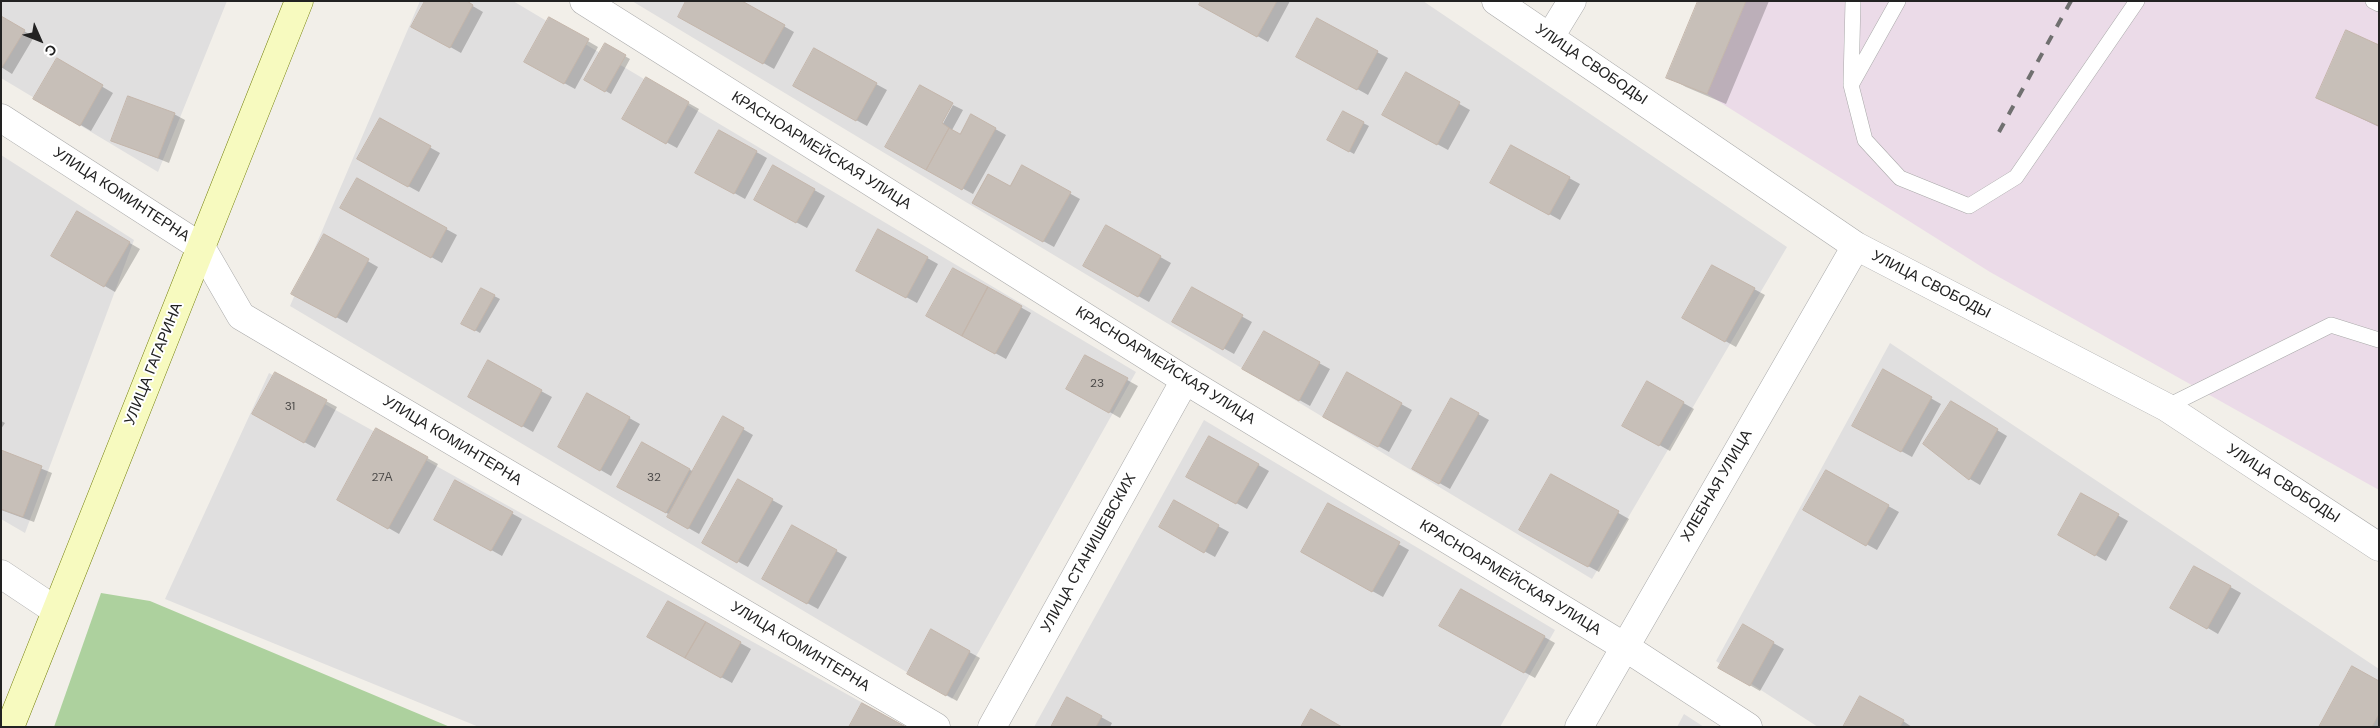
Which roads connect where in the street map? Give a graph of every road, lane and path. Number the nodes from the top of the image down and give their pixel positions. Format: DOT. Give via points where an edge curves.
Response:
graph roads {
  1 [pos="299,1"];
  2 [pos="584,1"];
  3 [pos="1496,1"];
  4 [pos="1572,1"];
  5 [pos="1853,1"];
  6 [pos="1898,1"];
  7 [pos="2137,1"];
  8 [pos="2372,1"];
  9 [pos="2379,4"];
  10 [pos="1550,37"];
  11 [pos="1851,85"];
  12 [pos="1,118"];
  13 [pos="1856,246"];
  14 [pos="201,247"];
  15 [pos="2379,340"];
  16 [pos="1185,380"];
  17 [pos="2166,407"];
  18 [pos="2379,547"];
  19 [pos="1,574"];
  20 [pos="55,610"];
  21 [pos="1624,647"];
  22 [pos="10,727"];
  23 [pos="936,727"];
  24 [pos="992,727"];
  25 [pos="1579,727"];
  26 [pos="1748,727"];
  1 -- 14 [label="street, УЛИЦА ГАГАРИНА"];
  2 -- 16 [label="street, КРАСНОАРМЕЙСКАЯ УЛИЦА"];
  3 -- 10 [label="street, УЛИЦА СВОБОДЫ"];
  4 -- 10 [label="street"];
  5 -- 11 [label="lane"];
  6 -- 11 [label="lane"];
  7 -- 11 [label="lane" via="2016,177 1970,206 1900,178 1865,140"];
  8 -- 9 [label="lane"];
  10 -- 13 [label="street, УЛИЦА СВОБОДЫ"];
  12 -- 14 [label="street, УЛИЦА КОМИНТЕРНА"];
  13 -- 17 [label="street, УЛИЦА СВОБОДЫ"];
  13 -- 21 [label="street, ХЛЕБНАЯ УЛИЦА"];
  14 -- 20 [label="street, УЛИЦА ГАГАРИНА"];
  14 -- 23 [label="street, УЛИЦА КОМИНТЕРНА" via="241,316"];
  15 -- 17 [label="lane" via="2330,325"];
  16 -- 21 [label="street, КРАСНОАРМЕЙСКАЯ УЛИЦА"];
  16 -- 24 [label="street, УЛИЦА СТАНИШЕВСКИХ"];
  17 -- 18 [label="street, УЛИЦА СВОБОДЫ"];
  19 -- 20 [label="street"];
  20 -- 22 [label="street, УЛИЦА ГАГАРИНА"];
  21 -- 25 [label="street, ХЛЕБНАЯ УЛИЦА"];
  21 -- 26 [label="street, КРАСНОАРМЕЙСКАЯ УЛИЦА"];
}
